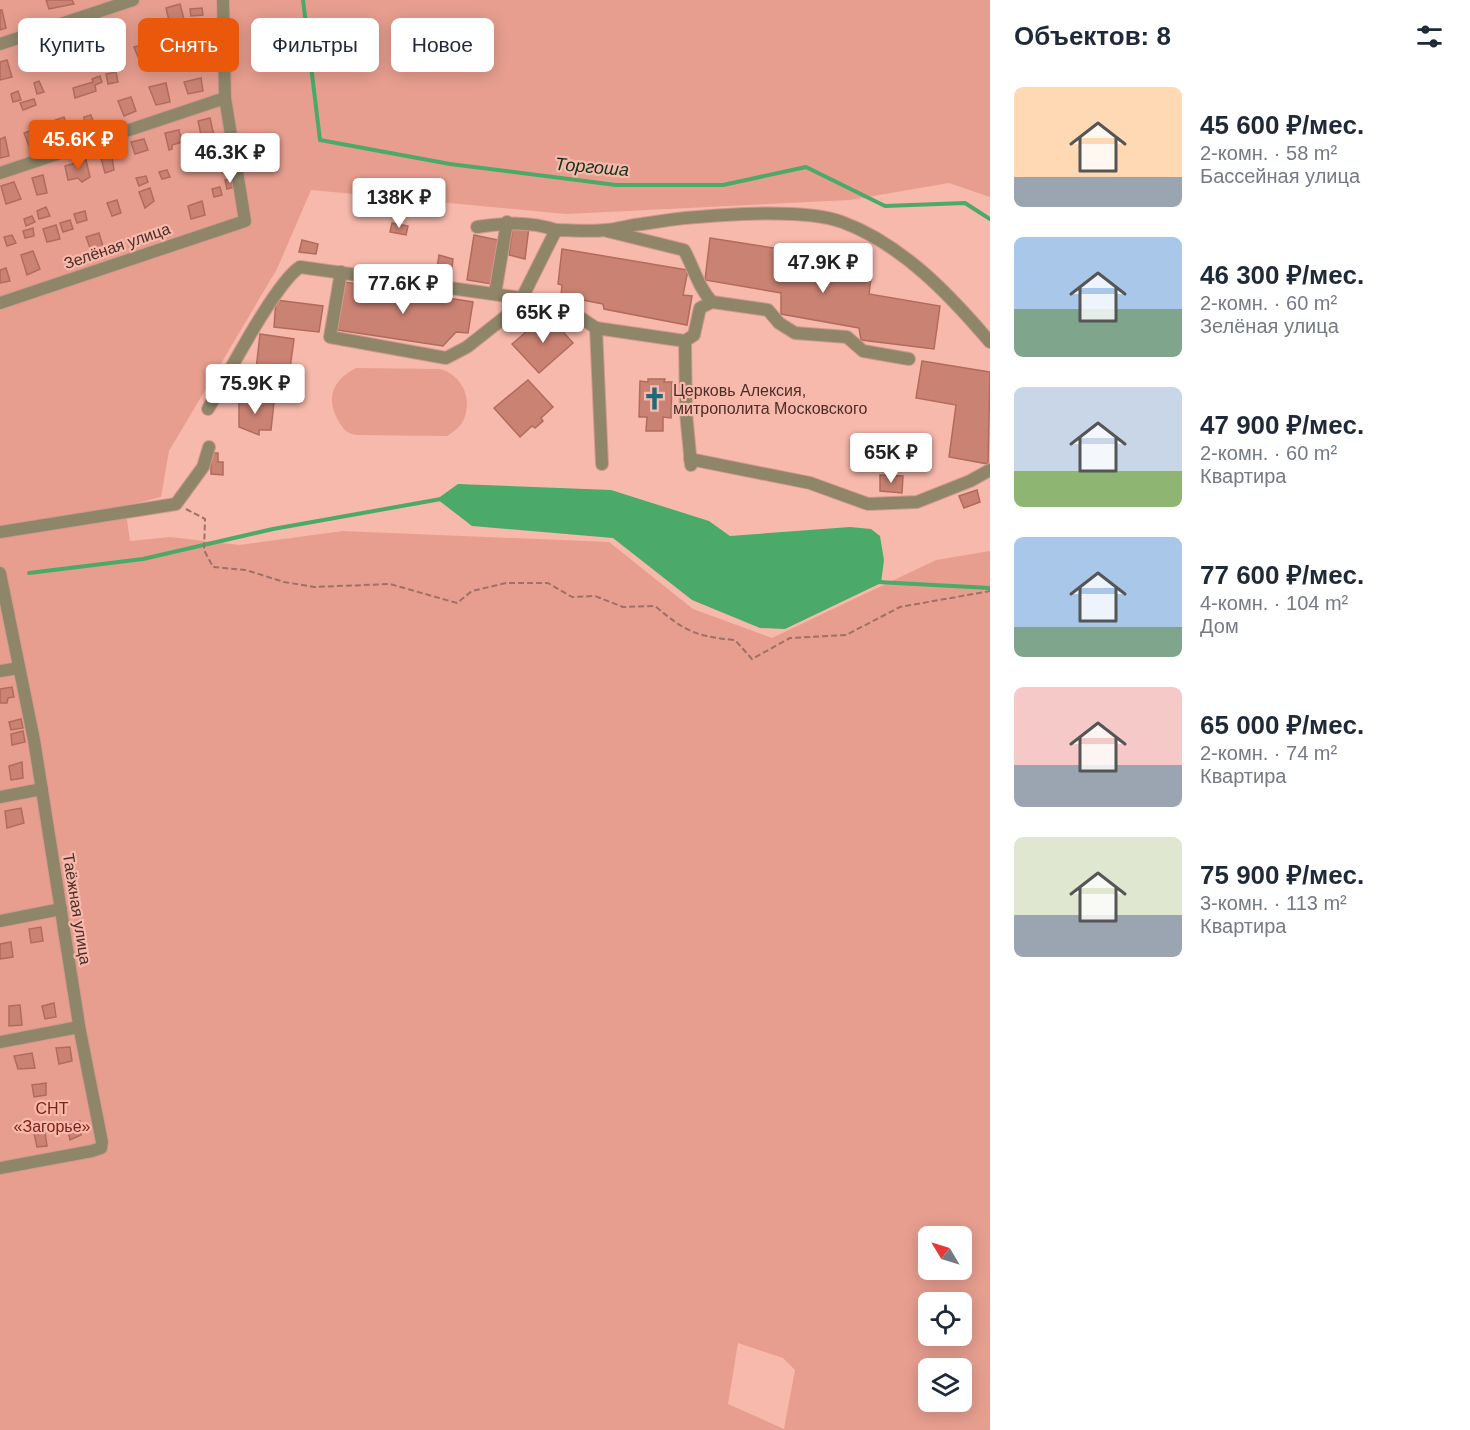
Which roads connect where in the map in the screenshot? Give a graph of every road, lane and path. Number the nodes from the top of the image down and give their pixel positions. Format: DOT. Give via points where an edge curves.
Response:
graph roads {
  1 [pos="133,0"];
  2 [pos="223,0"];
  3 [pos="0,44"];
  4 [pos="225,98"];
  5 [pos="0,173"];
  6 [pos="507,222"];
  7 [pos="477,227"];
  8 [pos="556,230"];
  9 [pos="606,230"];
  10 [pos="340,272"];
  11 [pos="495,294"];
  12 [pos="522,298"];
  13 [pos="0,303"];
  14 [pos="712,303"];
  15 [pos="596,327"];
  16 [pos="685,341"];
  17 [pos="990,342"];
  18 [pos="909,359"];
  19 [pos="208,409"];
  20 [pos="209,447"];
  21 [pos="602,464"];
  22 [pos="990,470"];
  23 [pos="176,504"];
  24 [pos="0,532"];
  25 [pos="0,573"];
  26 [pos="990,591"];
  27 [pos="19,668"];
  28 [pos="0,671"];
  29 [pos="42,789"];
  30 [pos="0,796"];
  31 [pos="61,909"];
  32 [pos="0,921"];
  33 [pos="79,1027"];
  34 [pos="0,1042"];
  35 [pos="0,1168"];
  1 -- 3 [label="street"];
  2 -- 4 [label="street"];
  4 -- 5 [label="street"];
  4 -- 13 [label="street, Зелёная улица" via="245,220"];
  6 -- 7 [label="street"];
  6 -- 8 [label="street"];
  6 -- 11 [label="street"];
  8 -- 9 [label="street"];
  8 -- 12 [label="street"];
  9 -- 14 [label="street" via="684,250 700,290"];
  9 -- 17 [label="street" via="644,223 764,215 802,214 841,221 876,238 926,275"];
  10 -- 11 [label="street"];
  10 -- 12 [label="street" via="330,337 446,358 505,317"];
  10 -- 19 [label="street" via="300,267 293,272"];
  11 -- 12 [label="street"];
  12 -- 15 [label="street"];
  14 -- 16 [label="street" via="700,308 694,335"];
  14 -- 18 [label="street" via="768,310 795,333 847,337 862,351"];
  15 -- 16 [label="street"];
  15 -- 21 [label="street"];
  16 -- 22 [label="street" via="691,462 810,483 868,504 917,502"];
  20 -- 23 [label="street" via="203,467"];
  23 -- 24 [label="street"];
  23 -- 26 [label="path" via="205,519 204,550 213,567 246,570 314,587 390,584 457,603 472,591 506,583 548,583 572,597 595,596 623,607 655,606 678,626 699,636 735,640 752,659 790,638 846,634 900,607"];
  25 -- 27 [label="street, Таёжная улица"];
  27 -- 28 [label="street"];
  27 -- 29 [label="street, Таёжная улица"];
  29 -- 30 [label="street"];
  29 -- 31 [label="street, Таёжная улица"];
  31 -- 32 [label="street"];
  31 -- 33 [label="street, Таёжная улица"];
  33 -- 34 [label="street"];
  33 -- 35 [label="street, Таёжная улица" via="101,1148"];
}
